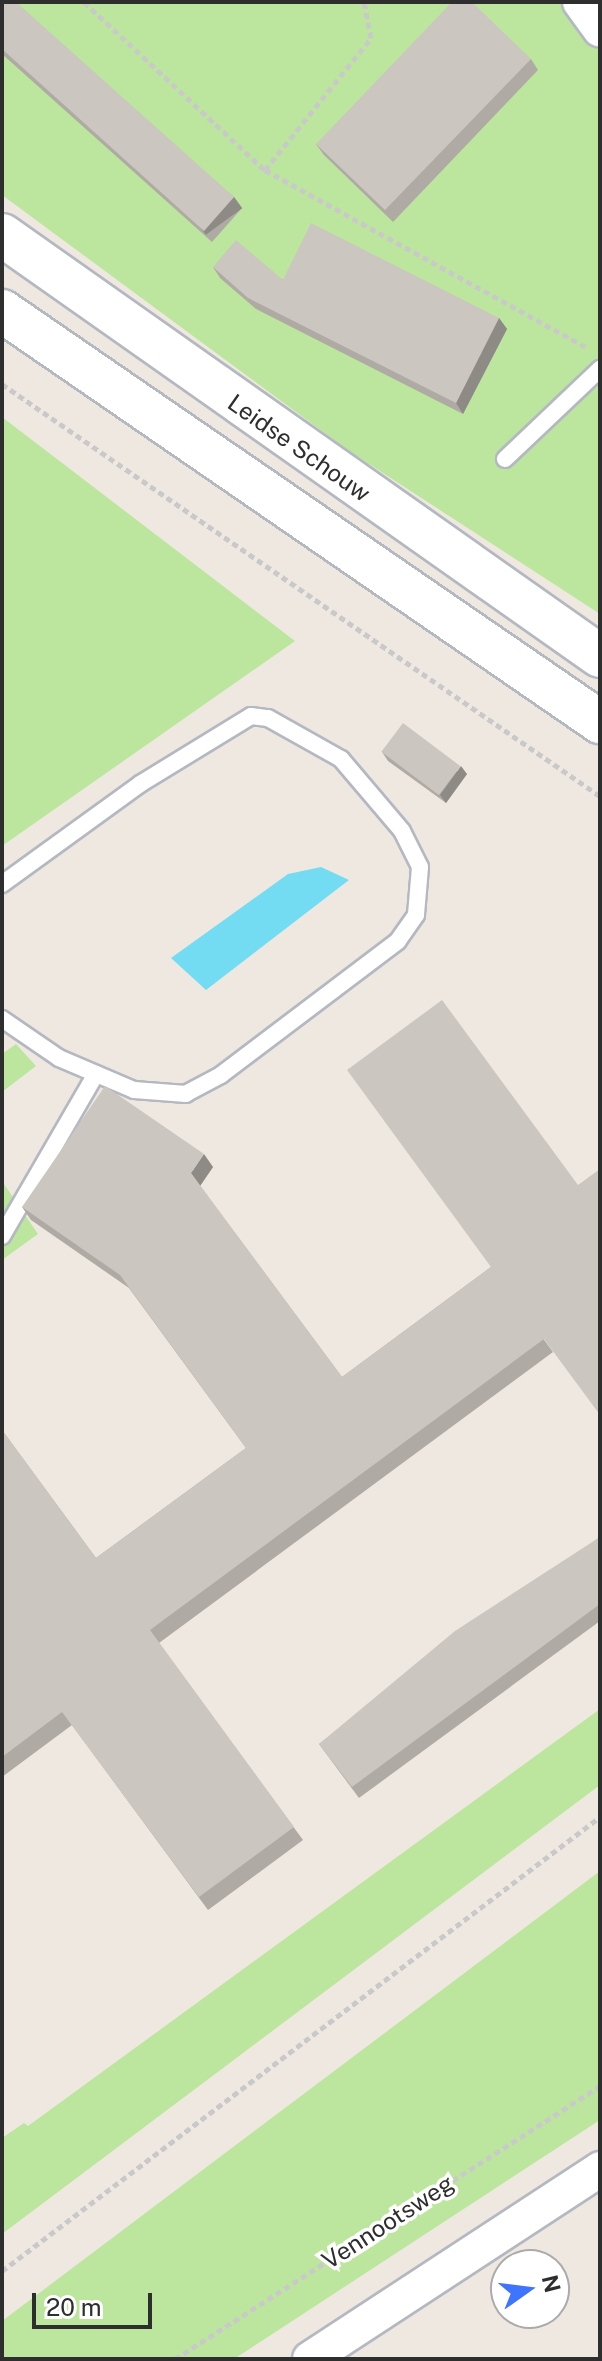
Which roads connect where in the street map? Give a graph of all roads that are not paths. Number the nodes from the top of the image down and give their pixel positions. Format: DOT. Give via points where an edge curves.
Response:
graph roads {
  1 [pos="580,2"];
  2 [pos="600,30"];
  3 [pos="2,235"];
  4 [pos="2,311"];
  5 [pos="600,369"];
  6 [pos="505,459"];
  7 [pos="600,656"];
  8 [pos="600,722"];
  9 [pos="2,884"];
  10 [pos="2,1019"];
  11 [pos="96,1074"];
  12 [pos="2,1236"];
  13 [pos="600,2169"];
  14 [pos="310,2359"];
  1 -- 2 [label="street"];
  3 -- 7 [label="street, Leidse Schouw"];
  4 -- 8 [label="street"];
  5 -- 6 [label="lane"];
  9 -- 11 [label="lane" via="140,784 251,716 268,718 341,759 402,831 420,867 416,915 398,941 221,1075 186,1094 134,1090"];
  10 -- 11 [label="lane" via="59,1058"];
  11 -- 12 [label="lane"];
  13 -- 14 [label="street"];
}
